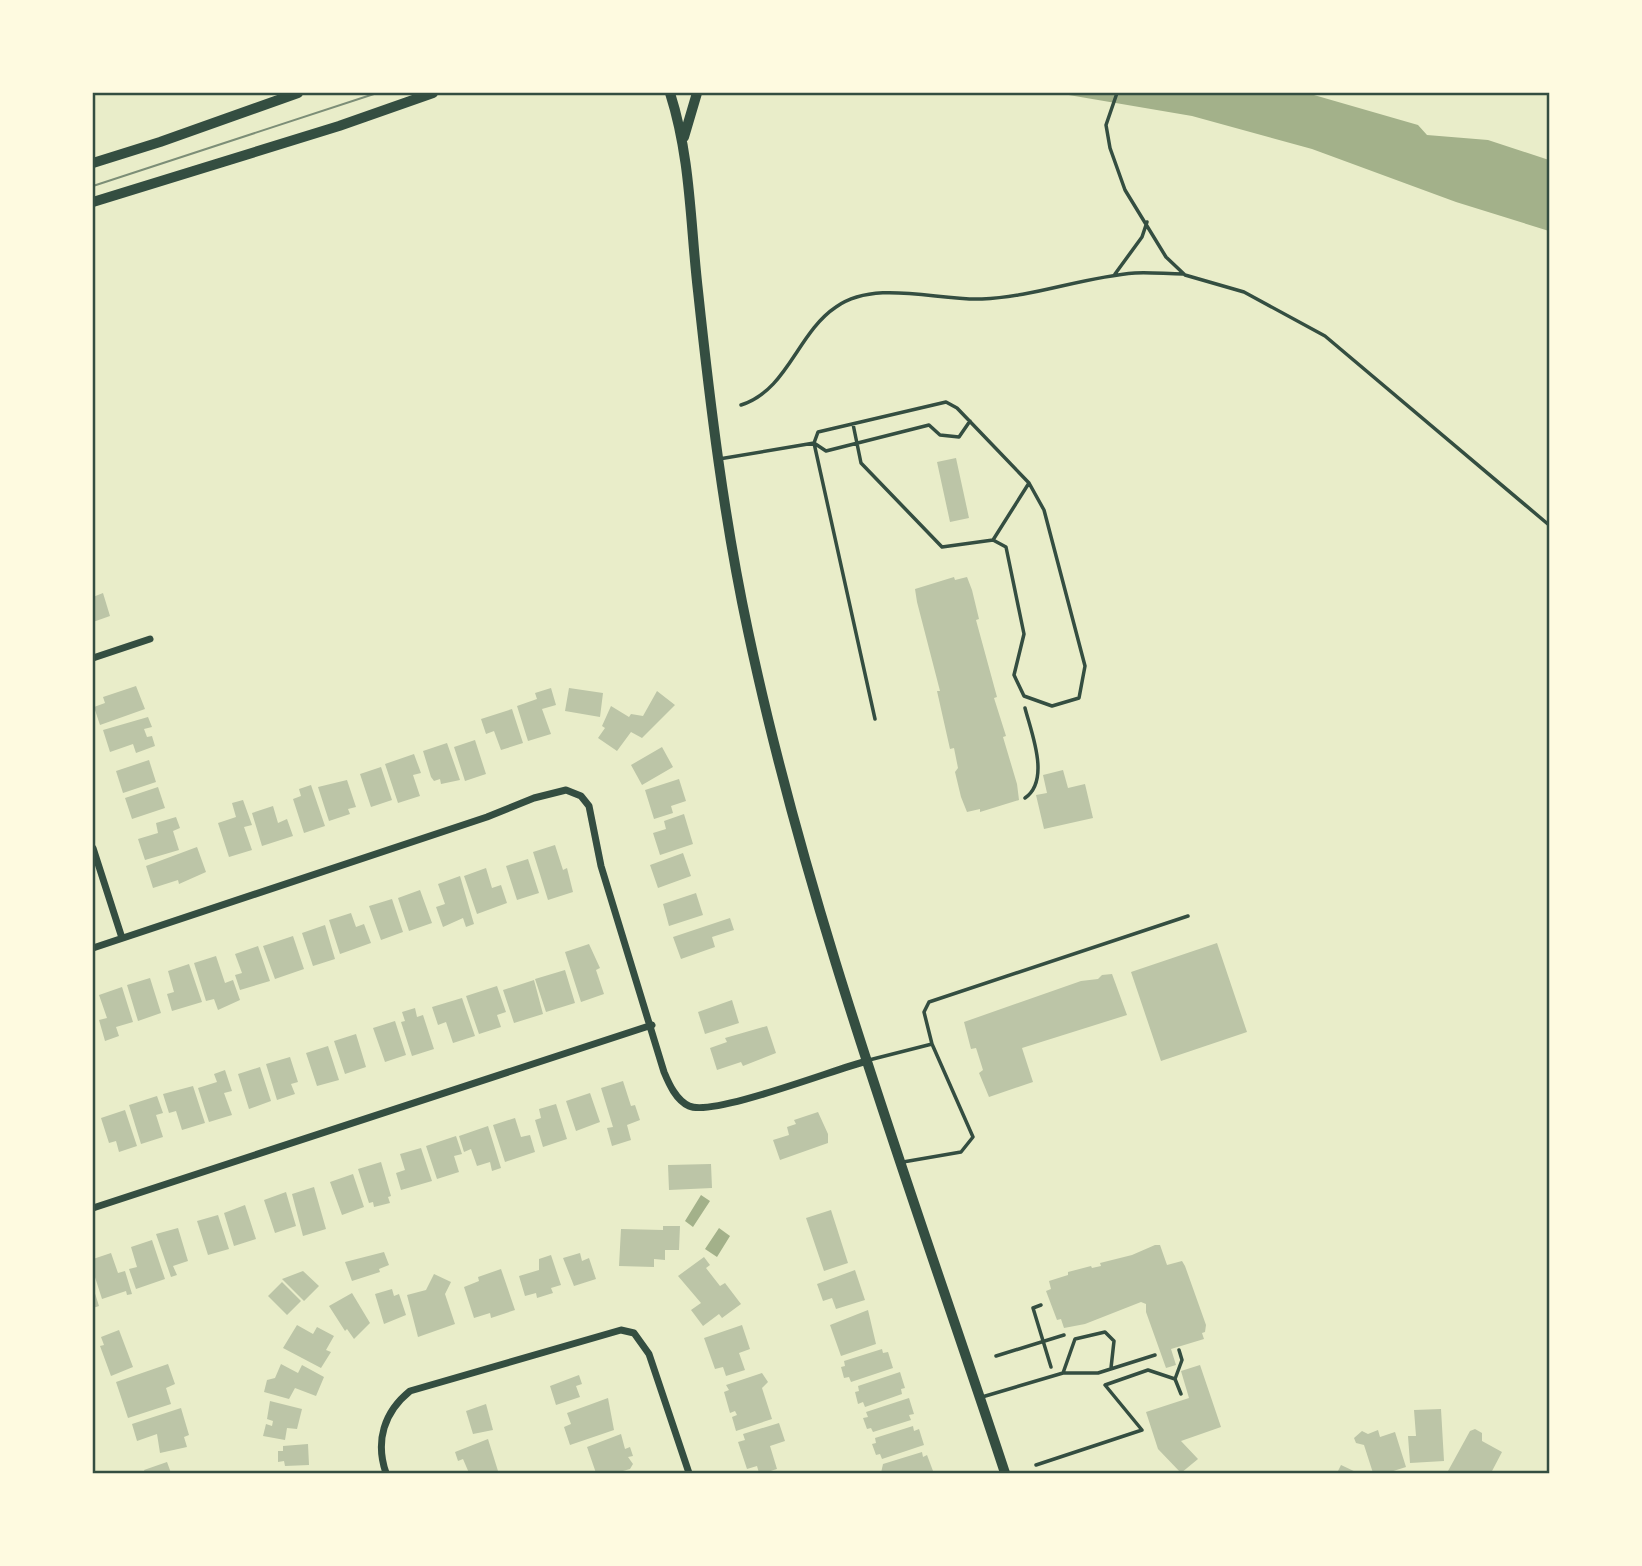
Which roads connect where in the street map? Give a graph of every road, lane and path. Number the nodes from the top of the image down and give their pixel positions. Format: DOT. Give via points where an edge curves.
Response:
graph roads {
  1 [pos="298,93"];
  2 [pos="433,93"];
  3 [pos="670,93"];
  4 [pos="696,93"];
  5 [pos="1117,93"];
  6 [pos="684,137"];
  7 [pos="93,163"];
  8 [pos="93,202"];
  9 [pos="1147,222"];
  10 [pos="1185,275"];
  11 [pos="1114,276"];
  12 [pos="741,405"];
  13 [pos="970,421"];
  14 [pos="853,424"];
  15 [pos="857,442"];
  16 [pos="814,443"];
  17 [pos="719,459"];
  18 [pos="1030,483"];
  19 [pos="1549,525"];
  20 [pos="993,540"];
  21 [pos="150,639"];
  22 [pos="93,658"];
  23 [pos="1021,689"];
  24 [pos="875,719"];
  25 [pos="1025,798"];
  26 [pos="93,848"];
  27 [pos="1188,916"];
  28 [pos="122,938"];
  29 [pos="93,948"];
  30 [pos="652,1025"];
  31 [pos="932,1044"];
  32 [pos="867,1061"];
  33 [pos="903,1162"];
  34 [pos="93,1208"];
  35 [pos="1041,1305"];
  36 [pos="1064,1335"];
  37 [pos="1042,1341"];
  38 [pos="1179,1350"];
  39 [pos="1155,1355"];
  40 [pos="996,1356"];
  41 [pos="1111,1368"];
  42 [pos="1063,1373"];
  43 [pos="1054,1376"];
  44 [pos="1175,1379"];
  45 [pos="1181,1394"];
  46 [pos="980,1397"];
  47 [pos="1036,1465"];
  48 [pos="386,1473"];
  49 [pos="689,1473"];
  50 [pos="1005,1473"];
  1 -- 7 [label="main road"];
  2 -- 8 [label="main road"];
  3 -- 6 [label="main road"];
  4 -- 6 [label="main road"];
  5 -- 9 [label="path" via="1107,116 1107,139 1125,190"];
  6 -- 17 [label="main road"];
  9 -- 10 [label="path" via="1166,257"];
  9 -- 11 [label="path" via="1142,237"];
  10 -- 11 [label="path"];
  10 -- 19 [label="path" via="1244,292 1325,336"];
  11 -- 12 [label="path" via="984,299 876,294 852,299 818,323 765,393"];
  13 -- 14 [label="lane" via="946,402"];
  13 -- 15 [label="lane" via="959,438 940,435 929,425"];
  13 -- 18 [label="lane"];
  14 -- 15 [label="lane"];
  14 -- 16 [label="lane" via="818,432"];
  15 -- 16 [label="lane" via="826,451"];
  15 -- 20 [label="lane" via="861,463 942,547"];
  16 -- 17 [label="lane"];
  16 -- 24 [label="lane"];
  17 -- 32 [label="main road" via="747,627 775,751 809,881"];
  18 -- 20 [label="lane"];
  18 -- 23 [label="lane" via="1044,510 1085,666 1079,698 1052,706 1024,696"];
  20 -- 23 [label="lane" via="1006,547 1024,634 1014,675"];
  21 -- 22 [label="street"];
  23 -- 25 [label="path" via="1039,767 1031,794"];
  26 -- 28 [label="street"];
  27 -- 31 [label="lane" via="929,1002 924,1012"];
  28 -- 29 [label="street"];
  28 -- 30 [label="street" via="566,790 581,796 589,806 601,866"];
  30 -- 32 [label="street" via="672,1090 687,1106 697,1109 731,1104"];
  30 -- 34 [label="street"];
  31 -- 32 [label="lane"];
  31 -- 33 [label="lane" via="973,1137 961,1152"];
  32 -- 33 [label="main road"];
  33 -- 46 [label="main road"];
  35 -- 37 [label="path" via="1032,1308"];
  36 -- 37 [label="path"];
  37 -- 40 [label="path"];
  37 -- 43 [label="path"];
  38 -- 44 [label="path" via="1182,1360"];
  39 -- 41 [label="lane"];
  41 -- 42 [label="lane" via="1098,1373"];
  41 -- 42 [label="lane" via="1114,1342 1105,1332 1075,1339"];
  42 -- 43 [label="lane"];
  43 -- 46 [label="lane"];
  44 -- 45 [label="path"];
  44 -- 47 [label="path" via="1148,1370 1105,1385 1142,1430"];
  46 -- 50 [label="main road"];
  48 -- 49 [label="street" via="380,1448 384,1425 394,1404 410,1391 621,1330 634,1333 649,1354"];
}
